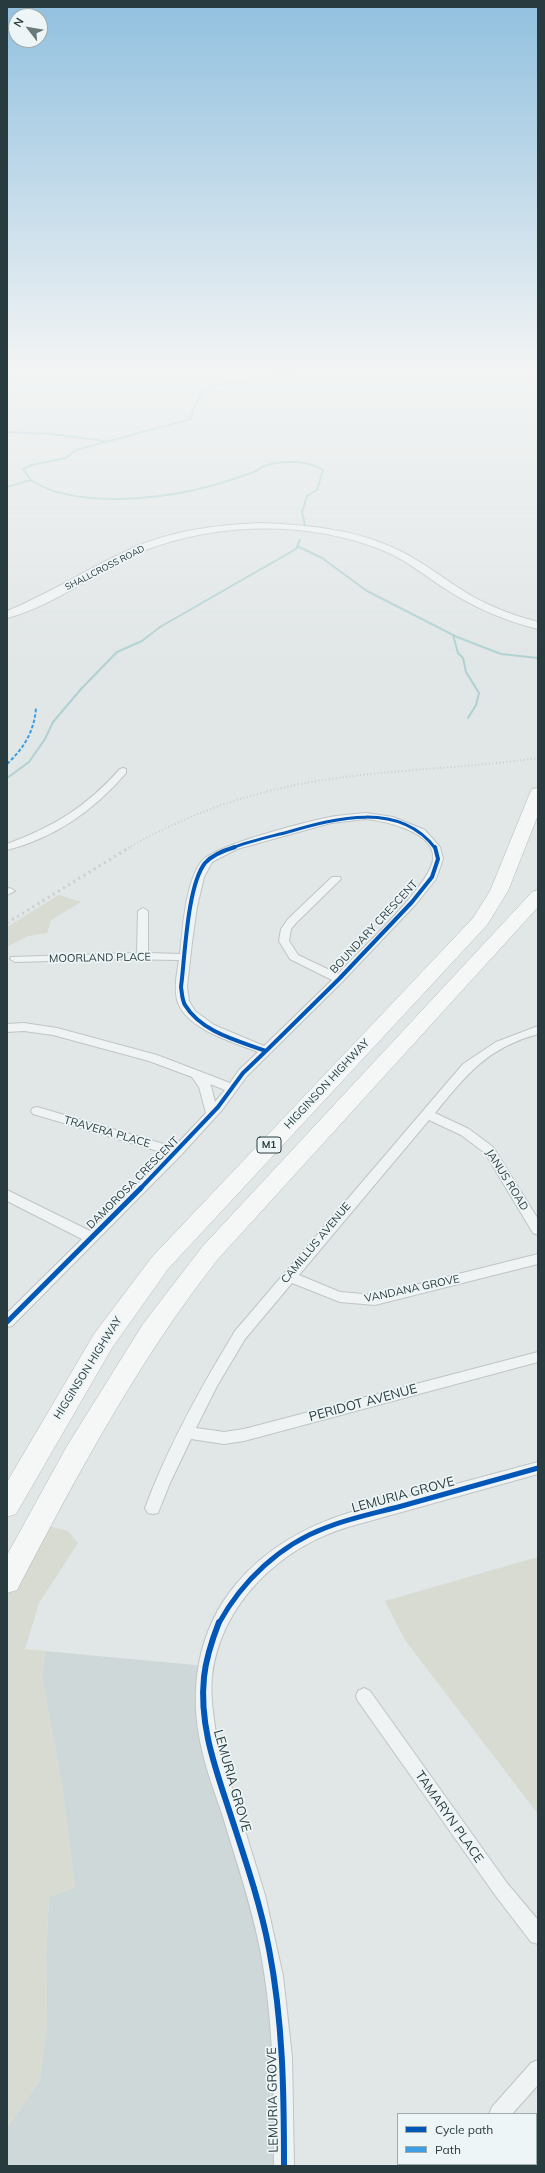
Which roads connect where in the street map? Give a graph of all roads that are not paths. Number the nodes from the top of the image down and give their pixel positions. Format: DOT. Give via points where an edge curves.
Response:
graph roads {
  1 [pos="416,564"];
  2 [pos="7,615"];
  3 [pos="538,620"];
  4 [pos="538,626"];
  5 [pos="123,771"];
  6 [pos="538,793"];
  7 [pos="7,847"];
  8 [pos="336,879"];
  9 [pos="538,896"];
  10 [pos="143,911"];
  11 [pos="142,956"];
  12 [pos="185,958"];
  13 [pos="15,959"];
  14 [pos="339,979"];
  15 [pos="7,1028"];
  16 [pos="538,1030"];
  17 [pos="266,1051"];
  18 [pos="197,1076"];
  19 [pos="232,1088"];
  20 [pos="37,1111"];
  21 [pos="212,1114"];
  22 [pos="427,1114"];
  23 [pos="178,1152"];
  24 [pos="7,1195"];
  25 [pos="538,1230"];
  26 [pos="92,1238"];
  27 [pos="538,1259"];
  28 [pos="288,1276"];
  29 [pos="7,1322"];
  30 [pos="538,1358"];
  31 [pos="186,1433"];
  32 [pos="538,1468"];
  33 [pos="7,1506"];
  34 [pos="153,1508"];
  35 [pos="7,1581"];
  36 [pos="364,1696"];
  37 [pos="538,1935"];
  38 [pos="538,2070"];
  39 [pos="500,2113"];
  40 [pos="284,2166"];
  1 -- 2 [label="street, SHALLCROSS ROAD" via="376,545 330,533 272,527 217,530 175,537 138,549 45,599"];
  1 -- 3 [label="street, SHALLCROSS ROAD" via="491,604"];
  1 -- 4 [label="street, SHALLCROSS ROAD" via="472,601 498,613"];
  5 -- 7 [label="street" via="103,794 77,815 50,832"];
  6 -- 33 [label="highway, HIGGINSON HIGHWAY / M1" via="499,891 480,921 160,1263 103,1341"];
  8 -- 14 [label="street" via="292,921 286,929 284,941 290,953 300,962"];
  9 -- 35 [label="highway, M1" via="181,1287 119,1378"];
  10 -- 11 [label="street"];
  11 -- 12 [label="street, MOORLAND PLACE"];
  11 -- 13 [label="street, MOORLAND PLACE"];
  12 -- 14 [label="street, BOUNDARY CRESCENT" via="198,877 203,866 218,854 256,840 344,817 379,817 413,827 435,847 438,858 432,877 412,902"];
  12 -- 17 [label="street, BOUNDARY CRESCENT" via="182,998 190,1013 213,1029"];
  14 -- 17 [label="street, BOUNDARY CRESCENT"];
  15 -- 18 [label="street" via="24,1027 53,1031 153,1058"];
  16 -- 22 [label="street, CAMILLUS AVENUE" via="508,1039 481,1056 467,1067"];
  17 -- 19 [label="street, DAMOROSA CRESCENT" via="243,1073"];
  18 -- 19 [label="street"];
  18 -- 21 [label="street" via="205,1086"];
  19 -- 21 [label="street, DAMOROSA CRESCENT"];
  20 -- 23 [label="street, TRAVERA PLACE"];
  21 -- 23 [label="street, DAMOROSA CRESCENT"];
  22 -- 25 [label="street, JANUS ROAD" via="465,1132 489,1150"];
  22 -- 28 [label="street, CAMILLUS AVENUE"];
  23 -- 26 [label="street, DAMOROSA CRESCENT"];
  24 -- 26 [label="street"];
  26 -- 29 [label="street, DAMOROSA CRESCENT"];
  27 -- 28 [label="street, VANDANA GROVE" via="369,1300 342,1299"];
  28 -- 31 [label="street, CAMILLUS AVENUE" via="226,1355"];
  30 -- 31 [label="street, PERIDOT AVENUE" via="244,1435 224,1438"];
  31 -- 34 [label="street, CAMILLUS AVENUE"];
  32 -- 40 [label="street, LEMURIA GROVE" via="344,1522 305,1537 280,1552 253,1574 234,1596 214,1631 206,1656 202,1682 208,1740 269,1948 279,2010 284,2074"];
  36 -- 37 [label="street, TAMARYN PLACE" via="501,1890"];
  38 -- 39 [label="street"];
}
